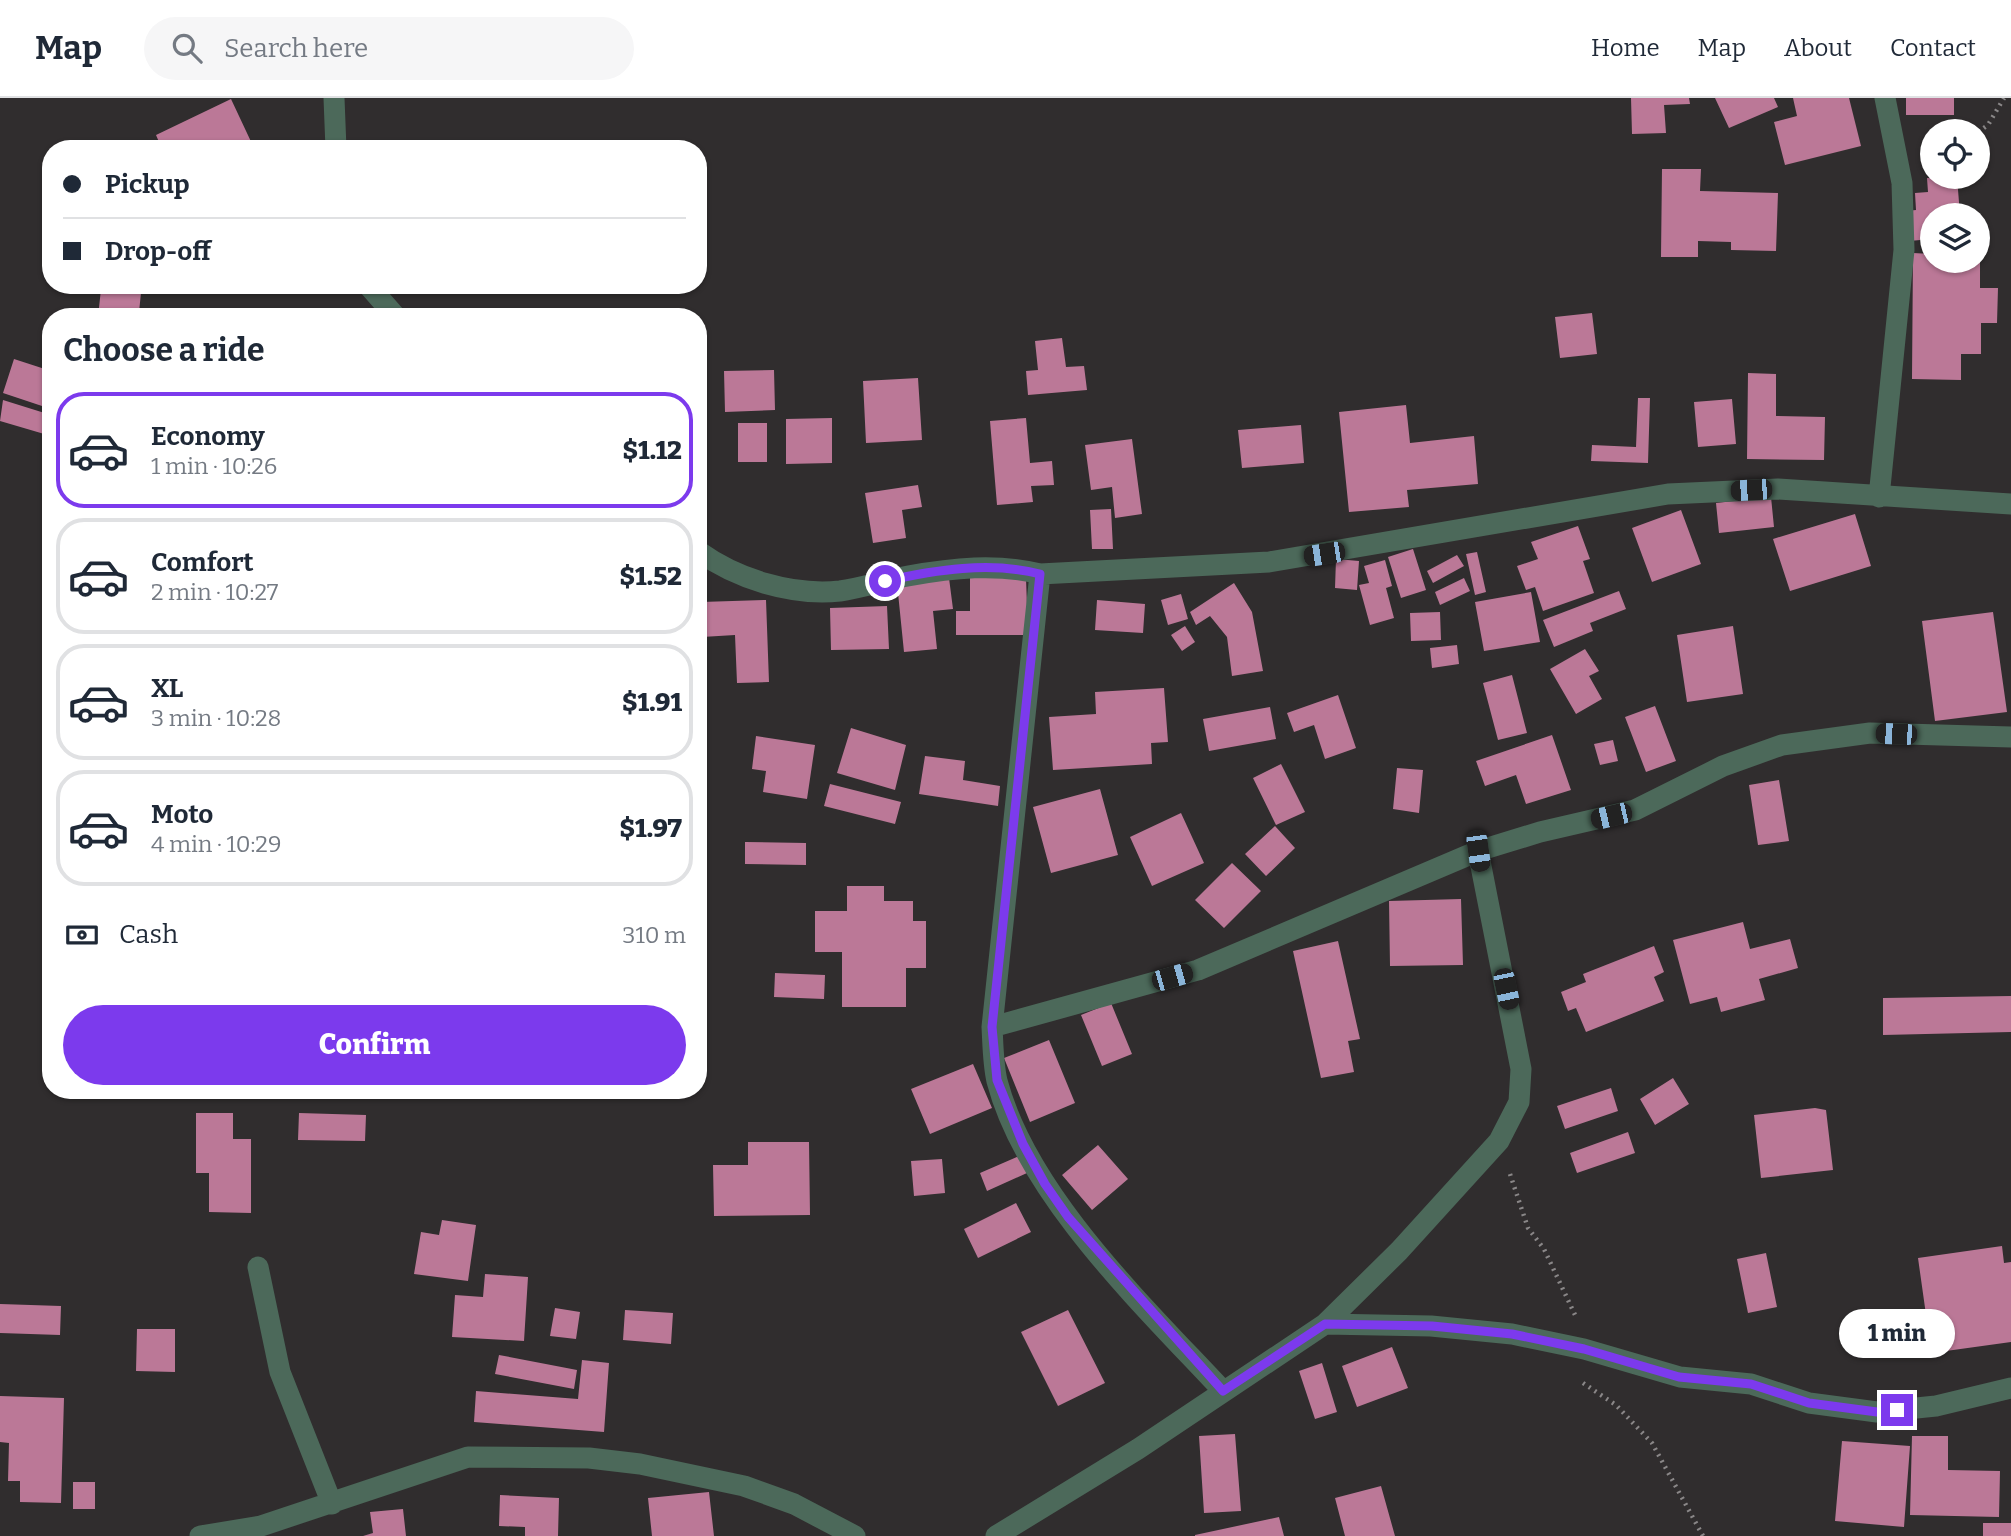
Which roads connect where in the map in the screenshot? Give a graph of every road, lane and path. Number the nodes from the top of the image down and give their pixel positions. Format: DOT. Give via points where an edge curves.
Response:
graph roads {
  1 [pos="334,98"];
  2 [pos="1885,98"];
  3 [pos="2004,98"];
  4 [pos="1990,122"];
  5 [pos="336,140"];
  6 [pos="376,294"];
  7 [pos="388,308"];
  8 [pos="1880,497"];
  9 [pos="2011,504"];
  10 [pos="707,558"];
  11 [pos="1040,574"];
  12 [pos="2011,737"];
  13 [pos="1478,851"];
  14 [pos="992,1027"];
  15 [pos="1499,1140"];
  16 [pos="258,1267"];
  17 [pos="1325,1324"];
  18 [pos="1584,1349"];
  19 [pos="1578,1379"];
  20 [pos="2011,1388"];
  21 [pos="1223,1391"];
  22 [pos="332,1504"];
  23 [pos="200,1536"];
  24 [pos="855,1536"];
  25 [pos="996,1536"];
  26 [pos="1703,1536"];
  1 -- 5 [label="street"];
  2 -- 8 [label="street" via="1902,183 1904,250"];
  3 -- 4 [label="path"];
  6 -- 7 [label="street"];
  8 -- 9 [label="street"];
  8 -- 11 [label="street" via="1778,489 1668,494 1269,562"];
  10 -- 11 [label="street" via="721,568 780,588 838,591 908,576 999,567"];
  11 -- 14 [label="street"];
  12 -- 13 [label="street" via="1870,733 1782,745 1723,766 1634,810"];
  13 -- 14 [label="street" via="1198,970"];
  13 -- 15 [label="street" via="1521,1069 1519,1102"];
  14 -- 21 [label="street" via="997,1080 1045,1184 1068,1217"];
  15 -- 17 [label="street" via="1399,1251"];
  15 -- 18 [label="path" via="1528,1228 1575,1312"];
  16 -- 22 [label="street" via="280,1372"];
  17 -- 18 [label="street" via="1432,1326 1512,1334"];
  17 -- 21 [label="street"];
  18 -- 20 [label="street" via="1679,1377 1751,1384 1809,1403 1877,1412 1936,1406"];
  19 -- 26 [label="path" via="1616,1405 1652,1443"];
  21 -- 25 [label="street"];
  22 -- 23 [label="street" via="261,1525"];
  22 -- 24 [label="street" via="468,1457 589,1458 744,1486 794,1504"];
}
